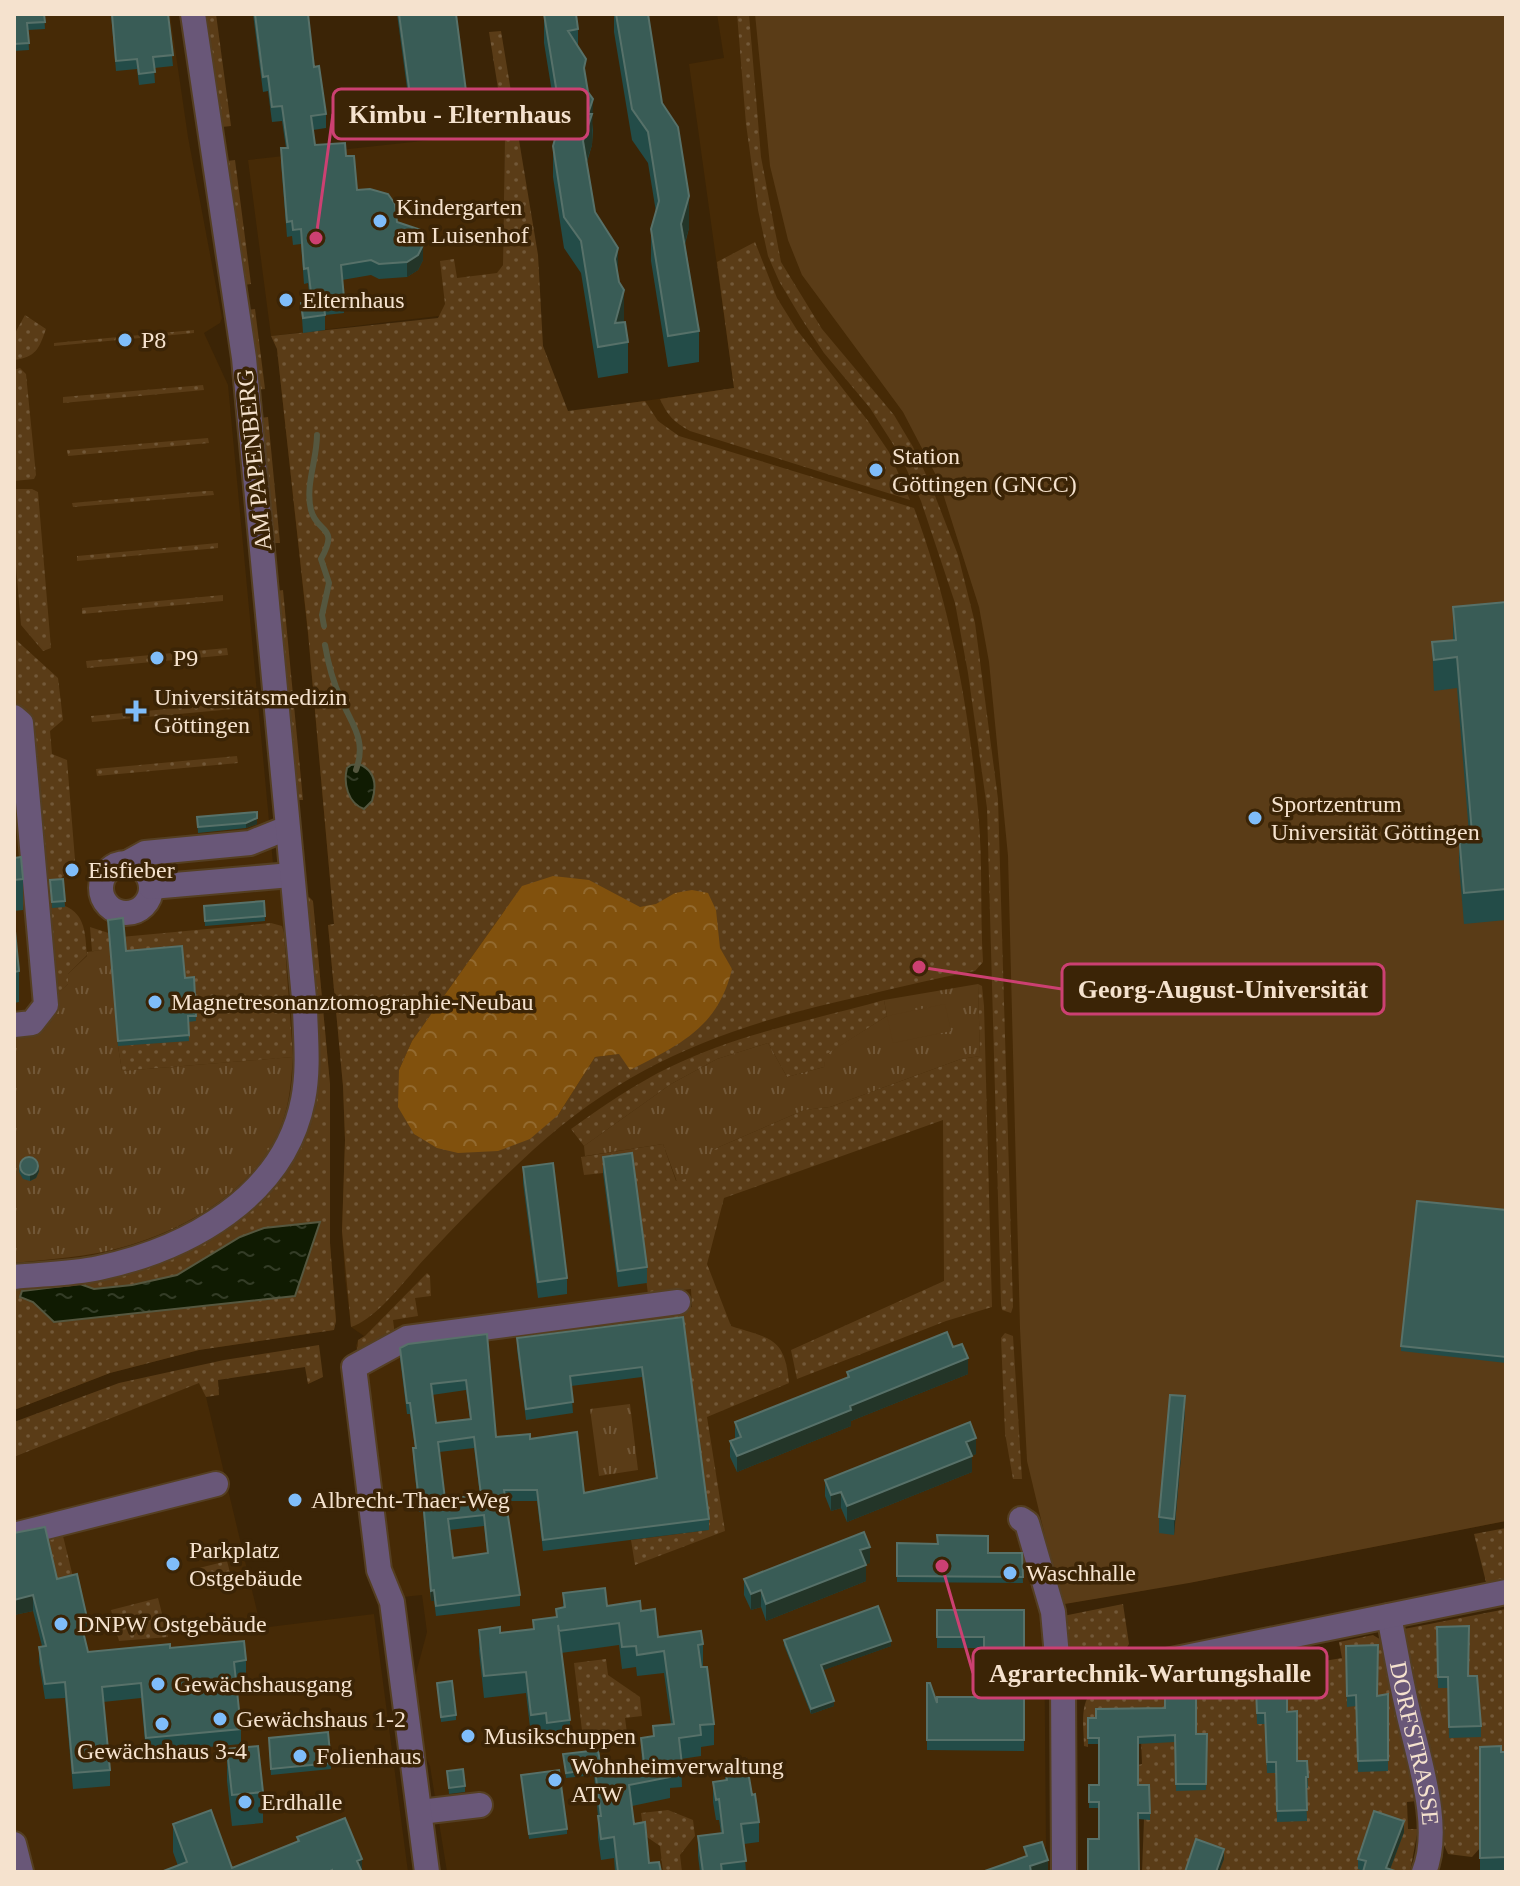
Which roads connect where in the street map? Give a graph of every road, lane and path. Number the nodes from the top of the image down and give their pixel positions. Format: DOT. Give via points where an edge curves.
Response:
graph roads {
  1 [pos="193,14"];
  2 [pos="14,717"];
  3 [pos="287,828"];
  4 [pos="127,863"];
  5 [pos="291,875"];
  6 [pos="151,887"];
  7 [pos="14,1025"];
  8 [pos="14,1277"];
  9 [pos="678,1302"];
  10 [pos="216,1484"];
  11 [pos="1021,1519"];
  12 [pos="14,1535"];
  13 [pos="1506,1592"];
  14 [pos="1389,1616"];
  15 [pos="1063,1682"];
  16 [pos="480,1805"];
  17 [pos="420,1812"];
  18 [pos="14,1844"];
  19 [pos="21,1872"];
  20 [pos="427,1872"];
  21 [pos="1064,1872"];
  22 [pos="1424,1872"];
  1 -- 3 [label="street, AM PAPENBERG" via="244,358"];
  2 -- 7 [label="street" via="21,723 46,1005 32,1023"];
  3 -- 4 [label="street" via="250,843 145,853"];
  3 -- 5 [label="street, AM PAPENBERG"];
  4 -- 6 [label="street" via="145,872"];
  4 -- 6 [label="street" via="112,867 102,879 101,895 107,905 120,913 136,911 148,901"];
  5 -- 6 [label="street"];
  5 -- 8 [label="street, AM PAPENBERG" via="308,1064 293,1133 275,1168 245,1199 179,1243 96,1269"];
  9 -- 17 [label="street" via="407,1338 354,1367 379,1570 392,1602"];
  10 -- 12 [label="street"];
  11 -- 15 [label="street" via="1027,1523 1053,1612"];
  13 -- 14 [label="street"];
  14 -- 15 [label="street"];
  14 -- 22 [label="street, DORFSTRASSE" via="1425,1787 1432,1839"];
  15 -- 21 [label="street"];
  16 -- 17 [label="street"];
  17 -- 20 [label="street"];
  18 -- 19 [label="street"];
}
